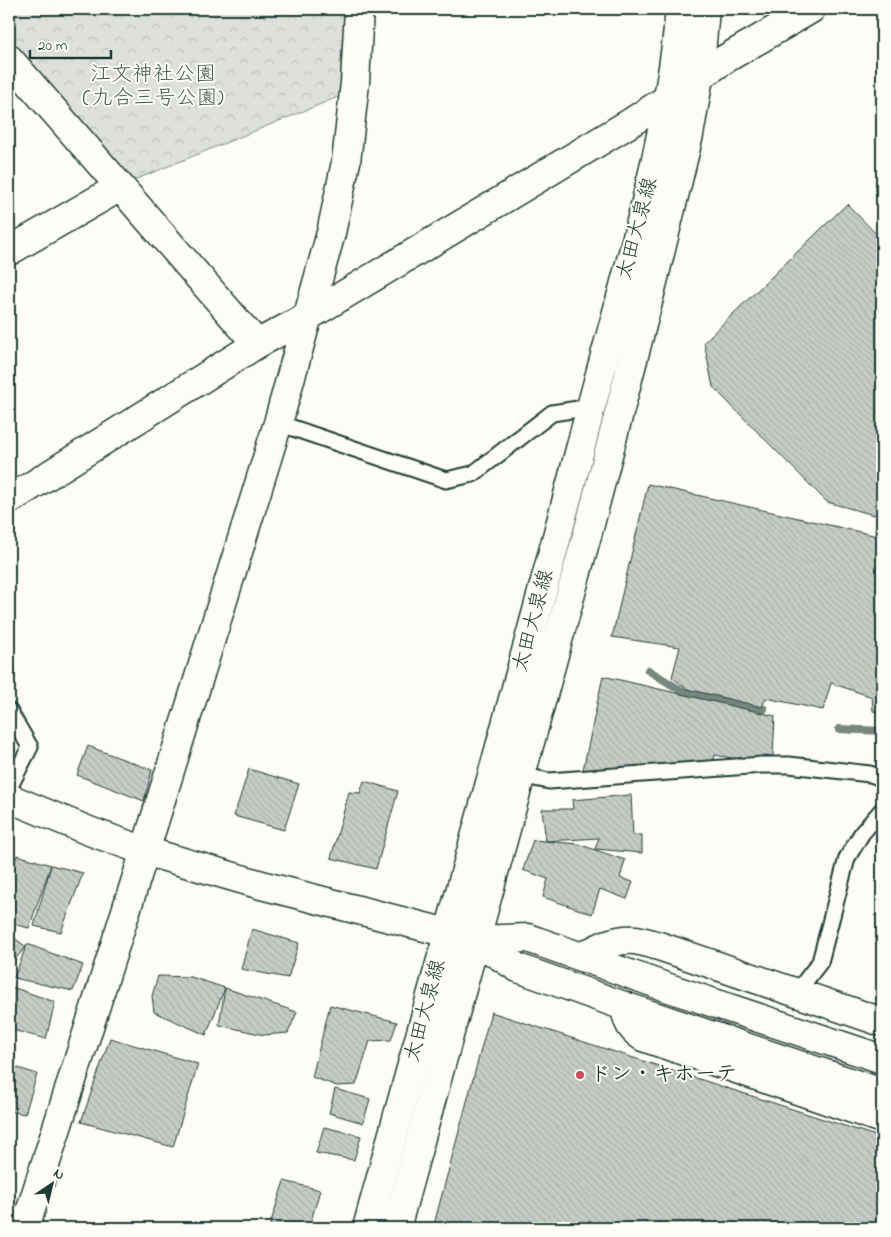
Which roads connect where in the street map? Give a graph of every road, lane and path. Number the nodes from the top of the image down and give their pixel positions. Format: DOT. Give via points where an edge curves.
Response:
graph roads {
  1 [pos="358,9"];
  2 [pos="680,9"];
  3 [pos="706,9"];
  4 [pos="811,9"];
  5 [pos="9,59"];
  6 [pos="699,77"];
  7 [pos="668,99"];
  8 [pos="120,187"];
  9 [pos="9,251"];
  10 [pos="307,318"];
  11 [pos="257,344"];
  12 [pos="591,407"];
  13 [pos="278,423"];
  14 [pos="9,500"];
  15 [pos="9,711"];
  16 [pos="520,775"];
  17 [pos="882,778"];
  18 [pos="9,788"];
  19 [pos="9,798"];
  20 [pos="882,810"];
  21 [pos="145,851"];
  22 [pos="448,932"];
  23 [pos="475,940"];
  24 [pos="581,957"];
  25 [pos="796,992"];
  26 [pos="624,1006"];
  27 [pos="882,1022"];
  28 [pos="882,1059"];
  29 [pos="882,1093"];
  30 [pos="882,1119"];
  31 [pos="25,1228"];
  32 [pos="367,1228"];
  33 [pos="396,1228"];
  1 -- 10 [label="street" via="346,162 331,234"];
  2 -- 7 [label="street, 太田大泉線"];
  3 -- 6 [label="street, 太田大泉線"];
  4 -- 6 [label="street"];
  5 -- 8 [label="street"];
  6 -- 7 [label="street"];
  6 -- 16 [label="street, 太田大泉線" via="689,135 648,302"];
  7 -- 10 [label="street"];
  7 -- 12 [label="street, 太田大泉線" via="659,150"];
  8 -- 9 [label="street"];
  8 -- 11 [label="street"];
  10 -- 11 [label="street"];
  10 -- 13 [label="street"];
  11 -- 14 [label="street"];
  12 -- 13 [label="lane" via="552,413 472,474 446,480"];
  12 -- 22 [label="street, 太田大泉線"];
  13 -- 21 [label="street"];
  15 -- 18 [label="lane" via="30,747"];
  16 -- 17 [label="lane" via="549,781 789,765"];
  16 -- 23 [label="street, 太田大泉線"];
  19 -- 21 [label="street"];
  20 -- 25 [label="lane" via="862,833 848,858 820,962"];
  21 -- 22 [label="street" via="265,886"];
  21 -- 31 [label="street"];
  22 -- 23 [label="street"];
  22 -- 32 [label="street, 太田大泉線"];
  23 -- 24 [label="street" via="528,938"];
  23 -- 26 [label="street" via="518,968"];
  23 -- 33 [label="street, 太田大泉線"];
  24 -- 25 [label="street" via="604,945 634,940"];
  24 -- 28 [label="street"];
  25 -- 27 [label="street"];
  26 -- 29 [label="street"];
  26 -- 30 [label="street" via="633,1031 642,1037"];
}
